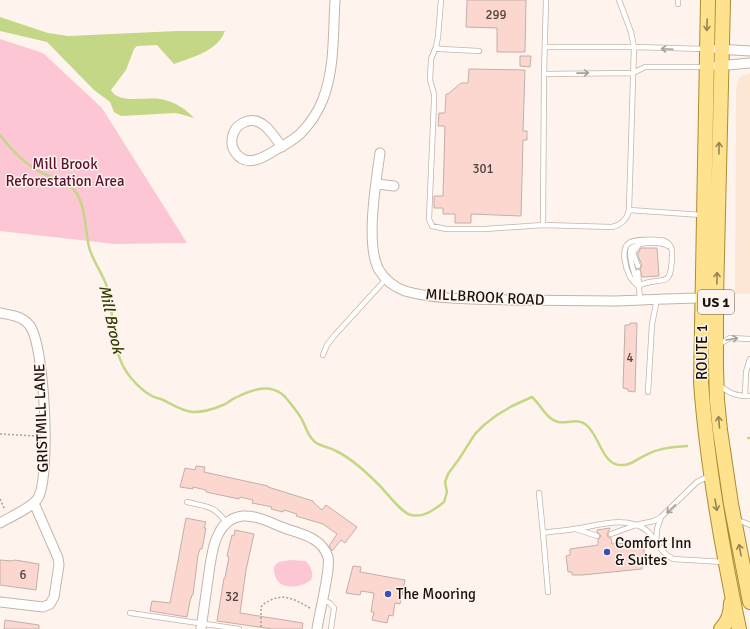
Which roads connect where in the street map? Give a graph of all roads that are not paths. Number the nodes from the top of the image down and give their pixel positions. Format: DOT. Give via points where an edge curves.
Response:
graph roads {
  1 [pos="335,0"];
  2 [pos="441,0"];
  3 [pos="546,0"];
  4 [pos="619,0"];
  5 [pos="708,0"];
  6 [pos="723,0"];
  7 [pos="545,47"];
  8 [pos="634,47"];
  9 [pos="436,48"];
  10 [pos="706,49"];
  11 [pos="721,49"];
  12 [pos="479,51"];
  13 [pos="750,51"];
  14 [pos="750,63"];
  15 [pos="721,66"];
  16 [pos="706,67"];
  17 [pos="632,73"];
  18 [pos="544,74"];
  19 [pos="282,147"];
  20 [pos="380,153"];
  21 [pos="377,184"];
  22 [pos="394,186"];
  23 [pos="629,210"];
  24 [pos="704,215"];
  25 [pos="542,225"];
  26 [pos="638,245"];
  27 [pos="672,249"];
  28 [pos="638,266"];
  29 [pos="638,272"];
  30 [pos="386,279"];
  31 [pos="638,286"];
  32 [pos="702,298"];
  33 [pos="716,298"];
  34 [pos="657,299"];
  35 [pos="640,300"];
  36 [pos="0,313"];
  37 [pos="748,338"];
  38 [pos="750,344"];
  39 [pos="717,346"];
  40 [pos="323,355"];
  41 [pos="750,359"];
  42 [pos="716,382"];
  43 [pos="648,392"];
  44 [pos="748,396"];
  45 [pos="711,475"];
  46 [pos="539,493"];
  47 [pos="187,502"];
  48 [pos="34,503"];
  49 [pos="661,517"];
  50 [pos="734,521"];
  51 [pos="0,523"];
  52 [pos="226,523"];
  53 [pos="636,525"];
  54 [pos="750,525"];
  55 [pos="574,529"];
  56 [pos="543,533"];
  57 [pos="611,534"];
  58 [pos="597,536"];
  59 [pos="656,544"];
  60 [pos="726,562"];
  61 [pos="731,591"];
  62 [pos="548,592"];
  63 [pos="750,597"];
  64 [pos="322,600"];
  65 [pos="0,602"];
  66 [pos="130,613"];
  67 [pos="201,626"];
  68 [pos="239,629"];
  69 [pos="317,629"];
  70 [pos="331,629"];
  71 [pos="721,629"];
  72 [pos="739,629"];
  1 -- 19 [label="street" via="330,74 323,99 317,112 300,134"];
  2 -- 9 [label="lane"];
  3 -- 7 [label="lane"];
  4 -- 8 [label="lane"];
  5 -- 10 [label="main road, ROUTE 1 / US 1, one-way"];
  6 -- 11 [label="main road, ROUTE 1 / US 1"];
  7 -- 8 [label="lane"];
  7 -- 18 [label="lane"];
  10 -- 8 [label="lane, one-way"];
  8 -- 17 [label="lane"];
  9 -- 12 [label="lane"];
  9 -- 25 [label="lane" via="431,59 430,80 434,94 428,210 430,223 434,227 446,229"];
  10 -- 11 [label="street"];
  10 -- 16 [label="main road, ROUTE 1 / US 1"];
  11 -- 13 [label="street"];
  11 -- 15 [label="main road, ROUTE 1 / US 1"];
  14 -- 15 [label="street"];
  15 -- 16 [label="street"];
  33 -- 15 [label="main road, ROUTE 1 / US 1, one-way"];
  16 -- 17 [label="lane" via="645,67"];
  16 -- 24 [label="main road, ROUTE 1 / US 1"];
  18 -- 17 [label="lane, one-way"];
  17 -- 23 [label="lane"];
  18 -- 25 [label="lane"];
  19 -- 19 [label="street" via="264,125 256,121 240,124 232,136 236,154 248,161 258,160"];
  20 -- 21 [label="street, MILLBROOK ROAD"];
  21 -- 22 [label="street"];
  21 -- 30 [label="street, MILLBROOK ROAD" via="373,249 377,264"];
  23 -- 24 [label="lane"];
  23 -- 25 [label="lane" via="624,221 612,227"];
  24 -- 32 [label="main road, ROUTE 1 / US 1"];
  26 -- 27 [label="lane" via="662,244"];
  26 -- 28 [label="lane" via="633,253"];
  26 -- 31 [label="lane" via="630,252"];
  27 -- 31 [label="lane" via="672,268 668,277 662,281"];
  27 -- 31 [label="lane" via="668,243 661,240 628,244 625,252 628,271 630,278"];
  29 -- 31 [label="lane"];
  30 -- 35 [label="street, MILLBROOK ROAD" via="404,290 431,296 483,300"];
  30 -- 40 [label="lane" via="334,336"];
  31 -- 35 [label="lane"];
  32 -- 33 [label="street, MILLBROOK ROAD"];
  32 -- 34 [label="street, MILLBROOK ROAD"];
  32 -- 45 [label="main road, ROUTE 1 / US 1" via="701,382 704,429"];
  33 -- 39 [label="main road, ROUTE 1 / US 1"];
  34 -- 35 [label="street, MILLBROOK ROAD"];
  34 -- 43 [label="lane" via="652,324"];
  36 -- 48 [label="street, GRISTMILL LANE" via="17,316 29,324 42,373 45,471 41,492"];
  37 -- 38 [label="lane"];
  39 -- 37 [label="lane, one-way" via="730,338"];
  39 -- 42 [label="main road, ROUTE 1 / US 1"];
  41 -- 44 [label="lane" via="746,372"];
  42 -- 44 [label="lane" via="734,395"];
  50 -- 42 [label="main road, ROUTE 1 / US 1, one-way" via="720,430"];
  45 -- 49 [label="lane, one-way" via="697,482"];
  45 -- 60 [label="main road, ROUTE 1 / US 1, one-way"];
  46 -- 56 [label="lane"];
  47 -- 52 [label="lane" via="214,509"];
  48 -- 51 [label="street"];
  48 -- 65 [label="street" via="58,558 54,597 50,604 43,607"];
  49 -- 53 [label="lane"];
  49 -- 59 [label="lane"];
  50 -- 54 [label="lane"];
  63 -- 50 [label="main road, ROUTE 1 / US 1, one-way"];
  52 -- 64 [label="street" via="238,517 255,517 305,535 319,543 326,553 328,562"];
  52 -- 67 [label="street" via="219,532 215,544"];
  53 -- 55 [label="lane" via="610,523"];
  53 -- 57 [label="lane"];
  53 -- 59 [label="lane" via="650,534"];
  55 -- 56 [label="lane"];
  55 -- 58 [label="lane"];
  56 -- 62 [label="lane"];
  59 -- 60 [label="lane" via="673,559"];
  60 -- 61 [label="main road, ROUTE 1 / US 1"];
  61 -- 71 [label="main road" via="730,614"];
  61 -- 72 [label="main road, ROUTE 1 / US 1"];
  64 -- 69 [label="street"];
  64 -- 70 [label="lane" via="334,608"];
  66 -- 67 [label="lane"];
  67 -- 68 [label="lane"];
}
